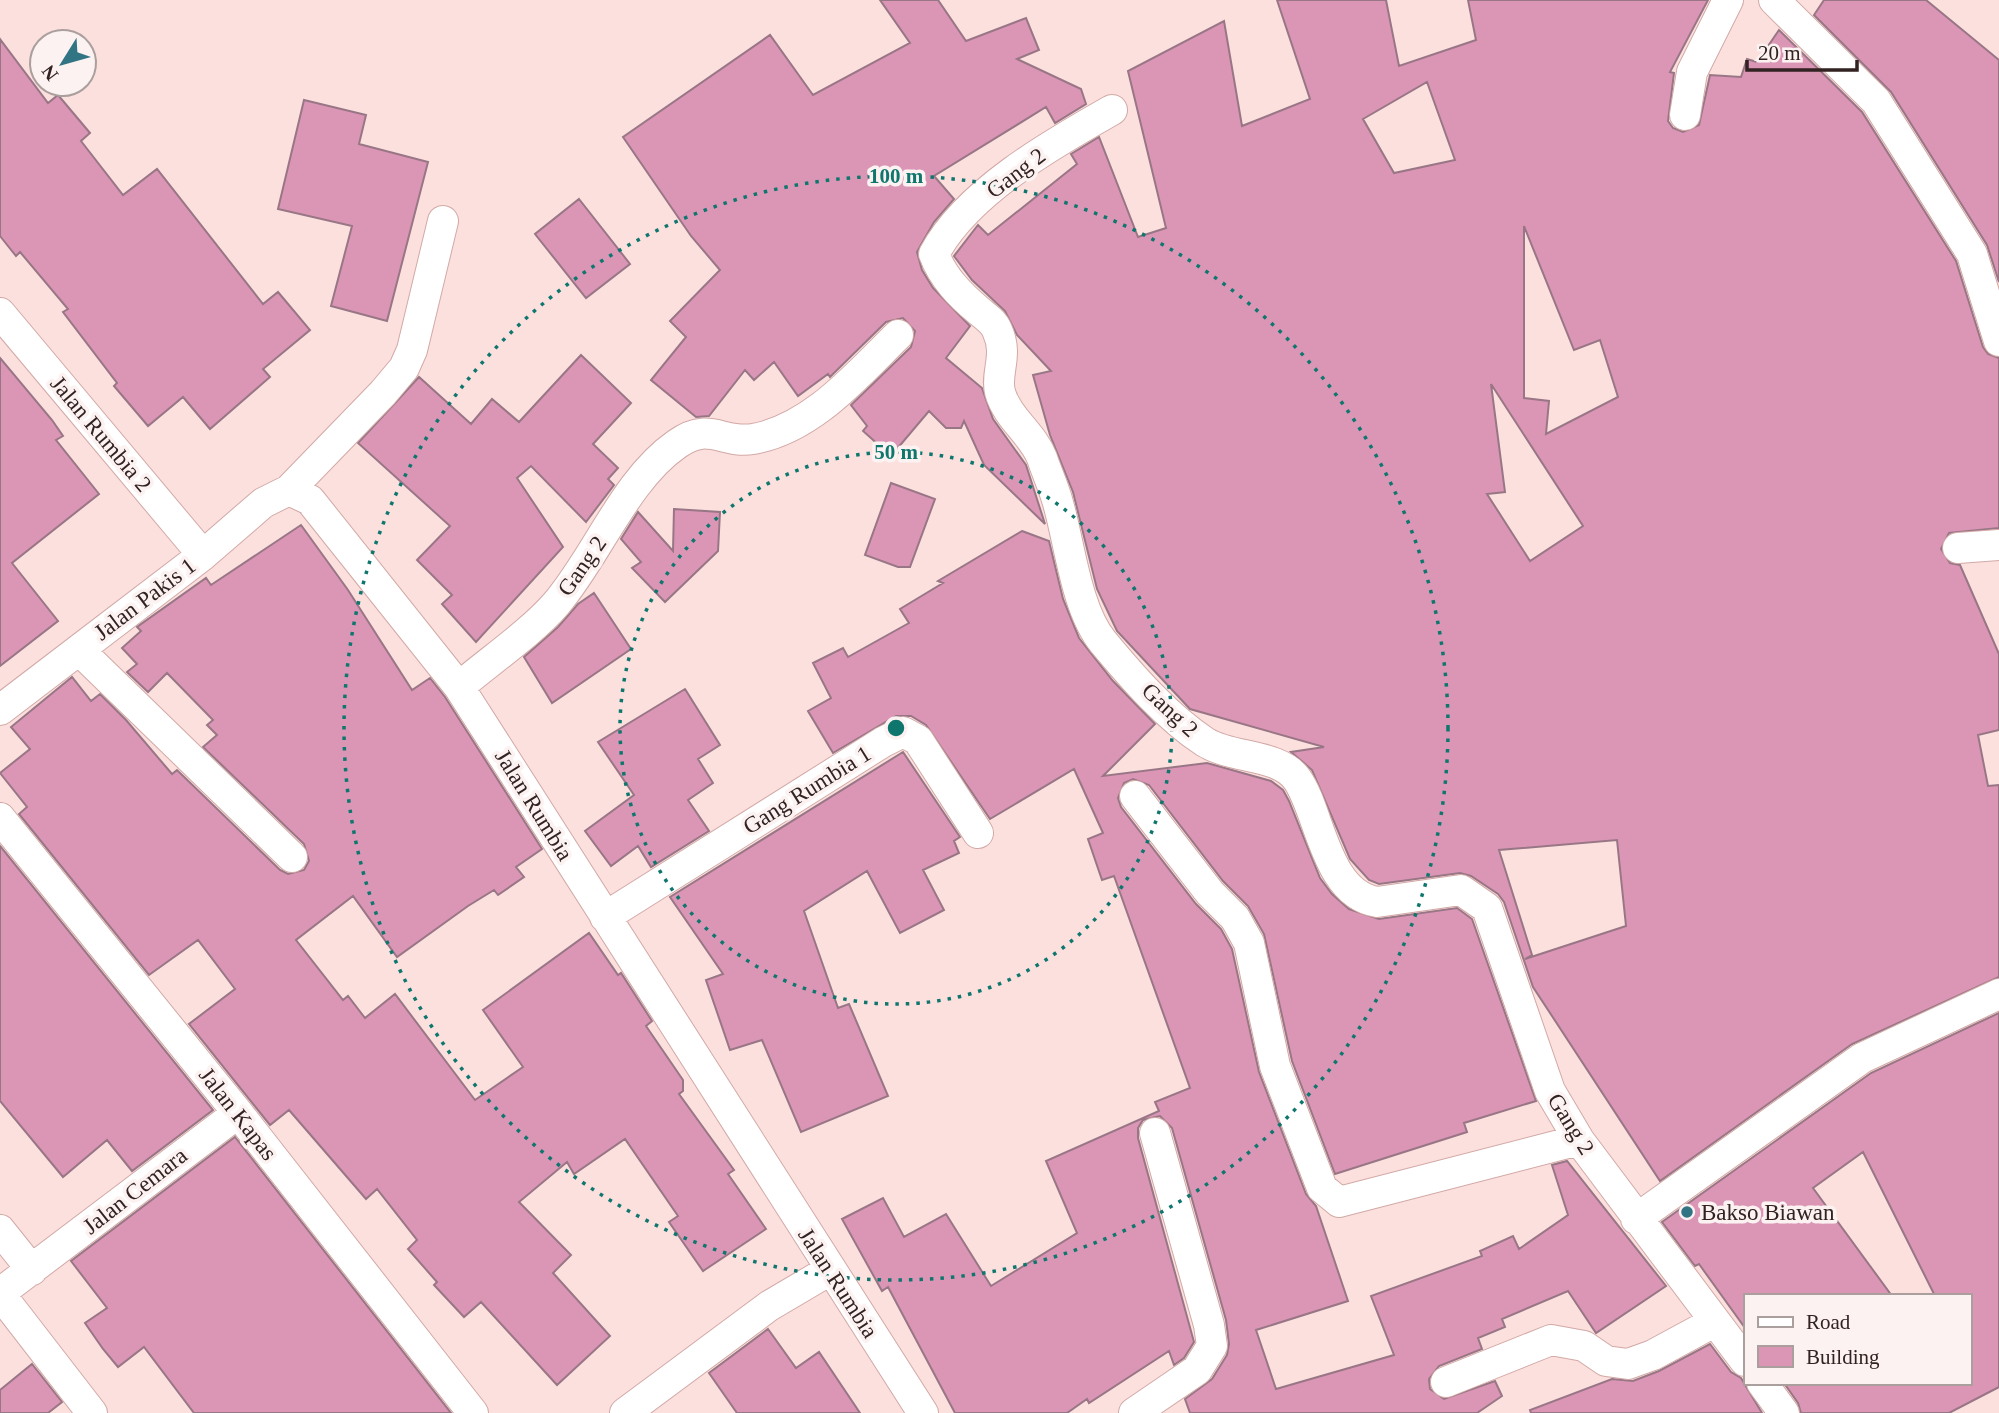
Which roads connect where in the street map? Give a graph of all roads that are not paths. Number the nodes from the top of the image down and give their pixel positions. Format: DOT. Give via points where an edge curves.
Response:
graph roads {
  1 [pos="1728,0"];
  2 [pos="1774,0"];
  3 [pos="1112,110"];
  4 [pos="1685,115"];
  5 [pos="443,221"];
  6 [pos="0,313"];
  7 [pos="898,335"];
  8 [pos="1999,341"];
  9 [pos="289,490"];
  10 [pos="1999,545"];
  11 [pos="1958,548"];
  12 [pos="203,555"];
  13 [pos="79,650"];
  14 [pos="459,687"];
  15 [pos="0,710"];
  16 [pos="1135,796"];
  17 [pos="0,818"];
  18 [pos="978,833"];
  19 [pos="292,857"];
  20 [pos="605,917"];
  21 [pos="1999,994"];
  22 [pos="238,1113"];
  23 [pos="1155,1133"];
  24 [pos="1579,1140"];
  25 [pos="1636,1219"];
  26 [pos="0,1230"];
  27 [pos="32,1270"];
  28 [pos="830,1270"];
  29 [pos="0,1294"];
  30 [pos="1714,1322"];
  31 [pos="1744,1360"];
  32 [pos="1446,1382"];
  33 [pos="1763,1385"];
  34 [pos="92,1413"];
  35 [pos="473,1413"];
  36 [pos="625,1413"];
  37 [pos="923,1413"];
  38 [pos="1134,1413"];
  39 [pos="1784,1413"];
  1 -- 4 [label="street" via="1692,72"];
  2 -- 8 [label="street" via="1876,101 1972,254"];
  3 -- 24 [label="street, Gang 2" via="1034,158 976,203 933,254 948,280 995,325 1002,340 999,389 1006,408 1039,452 1057,500 1089,624 1167,709 1205,741 1225,752 1289,771 1298,781 1321,842 1350,890 1377,902 1461,890 1487,908 1549,1091"];
  5 -- 9 [label="street" via="404,368"];
  6 -- 12 [label="street, Jalan Rumbia 2"];
  7 -- 14 [label="street, Gang 2" via="841,391 776,432 751,439 710,431 676,445 647,473 555,605"];
  9 -- 12 [label="street, Jalan Pakis 1" via="263,503"];
  9 -- 14 [label="street, Jalan Rumbia" via="310,500"];
  10 -- 11 [label="street"];
  12 -- 13 [label="street, Jalan Pakis 1"];
  13 -- 15 [label="street, Jalan Pakis 1"];
  13 -- 19 [label="street"];
  14 -- 20 [label="street, Jalan Rumbia"];
  16 -- 24 [label="street" via="1235,918 1250,943 1275,1066 1328,1196 1339,1202"];
  17 -- 22 [label="street, Jalan Kapas"];
  18 -- 20 [label="street, Gang Rumbia 1" via="918,740 903,732"];
  20 -- 28 [label="street, Jalan Rumbia"];
  21 -- 25 [label="street" via="1862,1058"];
  22 -- 27 [label="street, Jalan Cemara"];
  22 -- 35 [label="street, Jalan Kapas"];
  23 -- 38 [label="street" via="1212,1346 1198,1370"];
  24 -- 25 [label="street, Gang 2"];
  25 -- 30 [label="street, Gang 2"];
  26 -- 27 [label="street"];
  27 -- 29 [label="street, Jalan Cemara"];
  28 -- 36 [label="street" via="769,1306"];
  28 -- 37 [label="street, Jalan Rumbia"];
  29 -- 34 [label="street"];
  30 -- 31 [label="street, Gang 2"];
  30 -- 32 [label="street" via="1628,1364 1606,1361 1584,1346 1551,1340"];
  33 -- 39 [label="street"];
}
